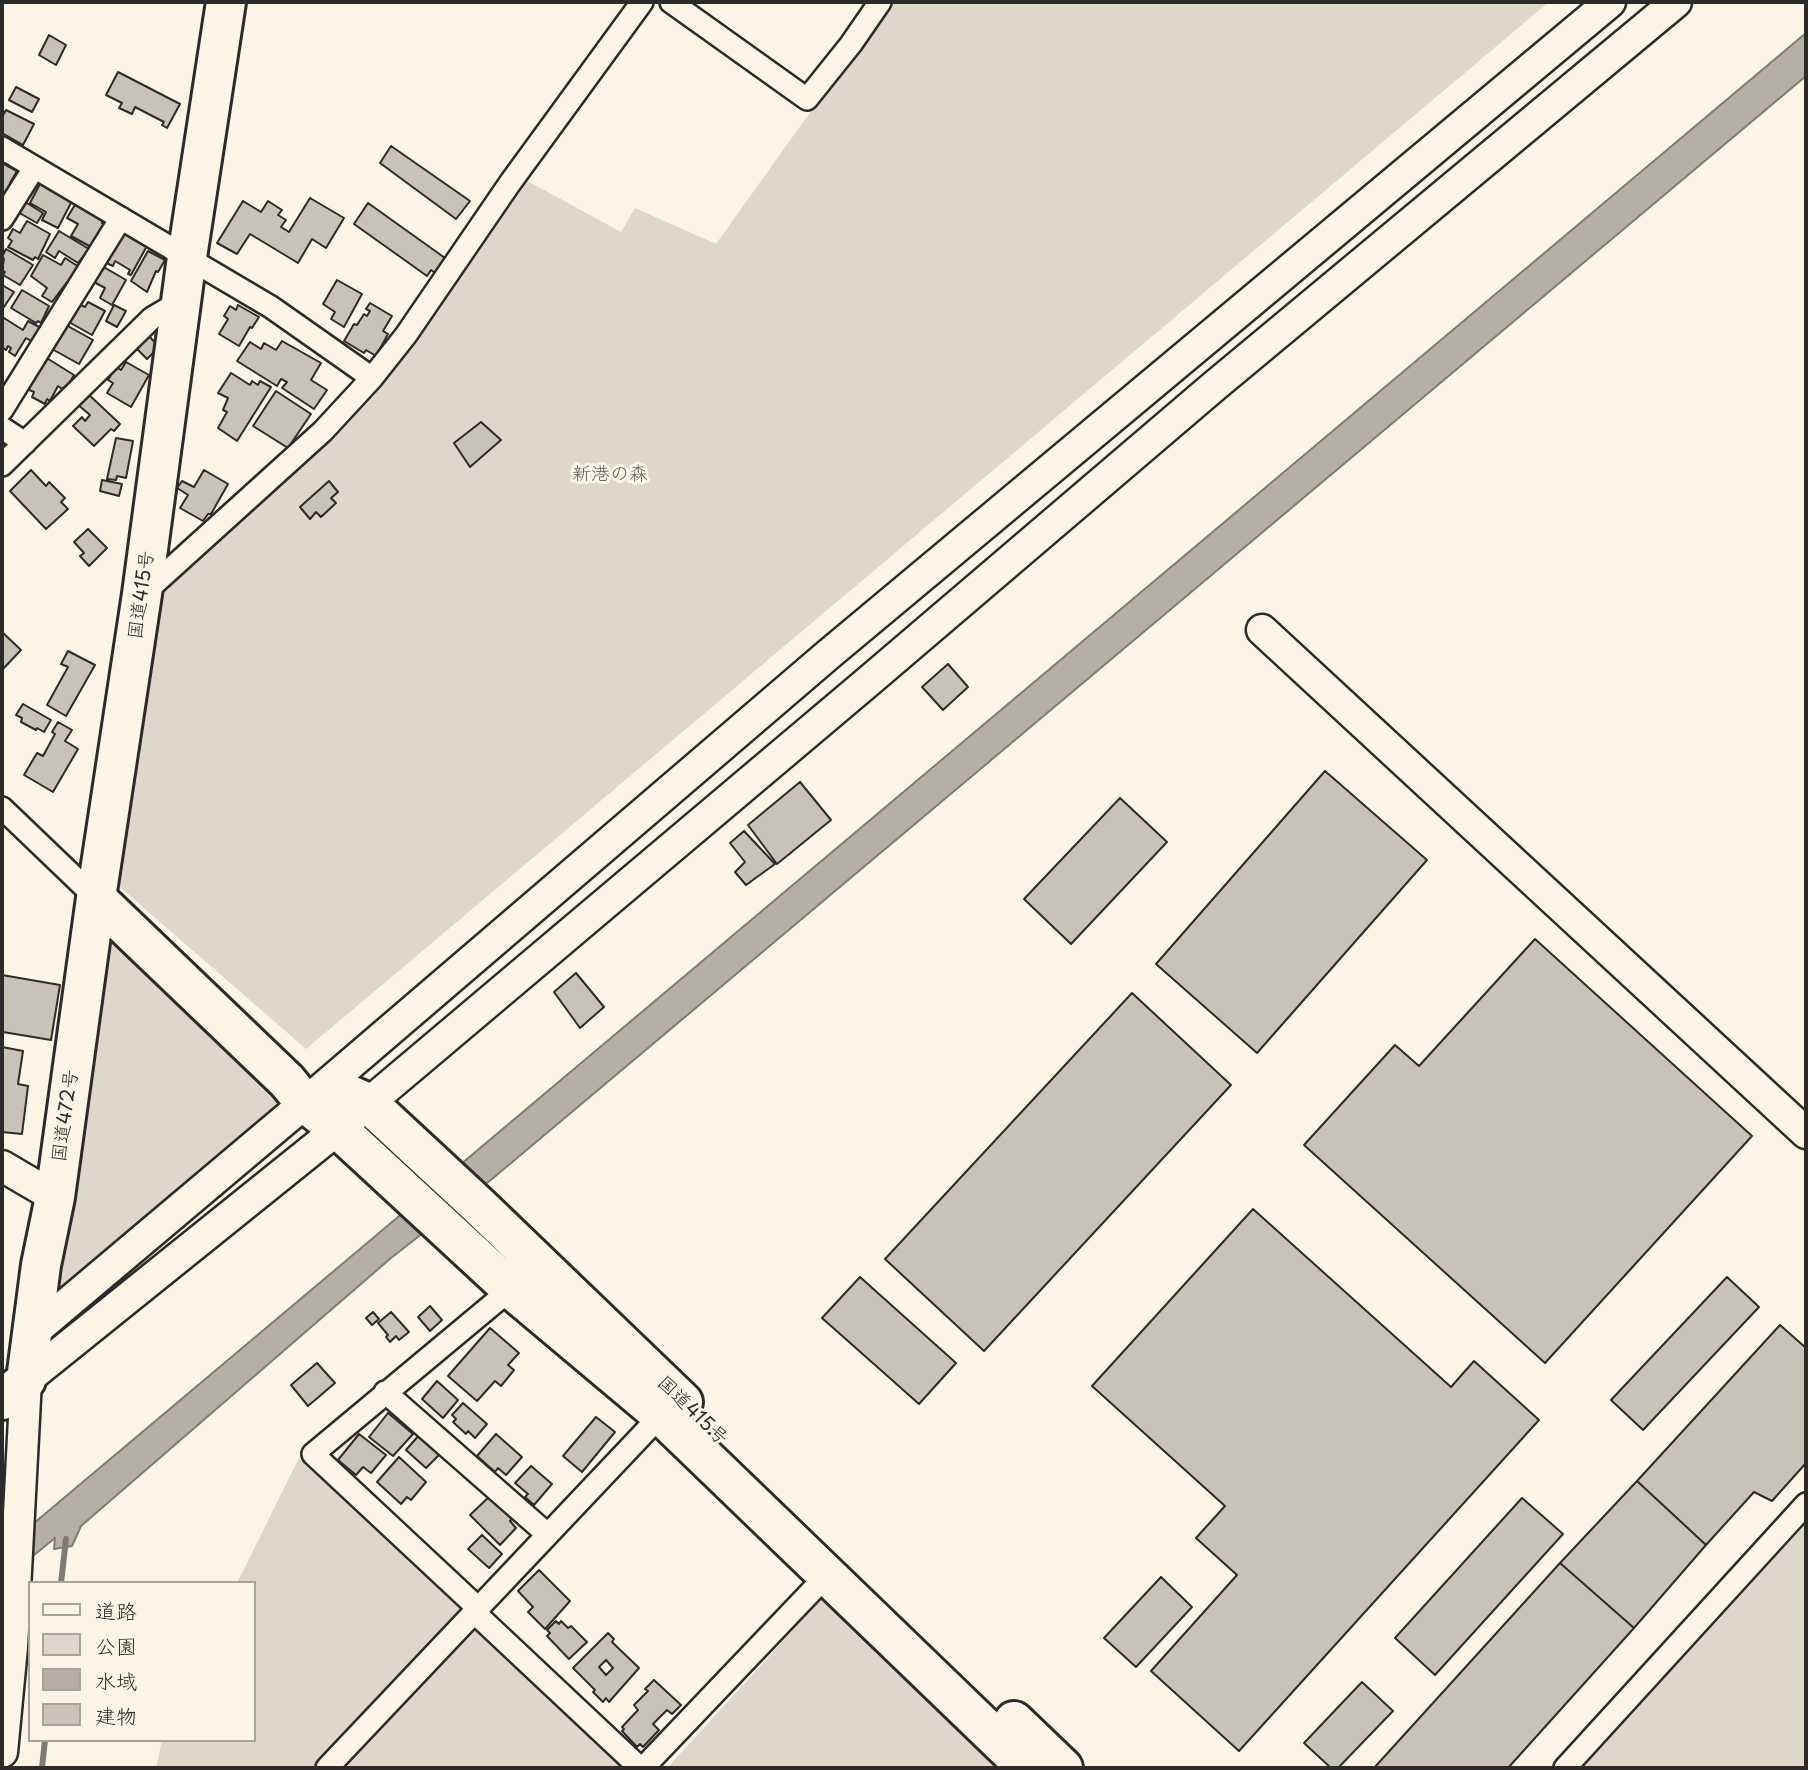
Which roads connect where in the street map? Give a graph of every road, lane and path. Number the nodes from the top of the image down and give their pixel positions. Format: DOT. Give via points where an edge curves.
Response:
graph roads {
  1 [pos="226,2"];
  2 [pos="642,2"];
  3 [pos="671,2"];
  4 [pos="880,2"];
  5 [pos="1610,2"];
  6 [pos="1676,2"];
  7 [pos="2,148"];
  8 [pos="34,167"];
  9 [pos="2,219"];
  10 [pos="121,219"];
  11 [pos="187,257"];
  12 [pos="181,301"];
  13 [pos="372,378"];
  14 [pos="2,410"];
  15 [pos="2,428"];
  16 [pos="25,443"];
  17 [pos="2,465"];
  18 [pos="142,594"];
  19 [pos="1262,630"];
  20 [pos="3,814"];
  21 [pos="96,898"];
  22 [pos="305,1103"];
  23 [pos="368,1103"];
  24 [pos="338,1129"];
  25 [pos="1806,1133"];
  26 [pos="2,1166"];
  27 [pos="55,1198"];
  28 [pos="511,1289"];
  29 [pos="31,1334"];
  30 [pos="10,1379"];
  31 [pos="385,1392"];
  32 [pos="661,1415"];
  33 [pos="1806,1504"];
  34 [pos="547,1534"];
  35 [pos="827,1575"];
  36 [pos="477,1611"];
  37 [pos="2,1752"];
  38 [pos="327,1768"];
  39 [pos="641,1768"];
  40 [pos="1027,1768"];
  41 [pos="1063,1768"];
  42 [pos="1565,1768"];
  1 -- 11 [label="highway, 国道415号"];
  2 -- 13 [label="street"];
  3 -- 4 [label="street" via="807,99"];
  5 -- 22 [label="street" via="829,654"];
  6 -- 23 [label="street"];
  7 -- 8 [label="street"];
  8 -- 9 [label="street"];
  8 -- 10 [label="street"];
  10 -- 11 [label="street"];
  10 -- 14 [label="street"];
  11 -- 12 [label="highway, 国道415号"];
  11 -- 13 [label="street" via="271,307"];
  12 -- 16 [label="street" via="152,318"];
  12 -- 18 [label="highway, 国道415号"];
  13 -- 18 [label="street" via="323,431"];
  15 -- 16 [label="street"];
  16 -- 17 [label="street"];
  18 -- 21 [label="highway, 国道415号"];
  19 -- 25 [label="street"];
  20 -- 21 [label="street"];
  21 -- 22 [label="highway, 国道415号"];
  21 -- 27 [label="highway, 国道472号"];
  22 -- 23 [label="highway, 国道415号" via="343,1092"];
  22 -- 24 [label="highway, 国道415号"];
  22 -- 29 [label="street"];
  23 -- 24 [label="street"];
  23 -- 41 [label="highway, 国道415号"];
  24 -- 28 [label="highway, 国道415号"];
  24 -- 30 [label="street"];
  26 -- 27 [label="street"];
  27 -- 29 [label="highway, 国道472号"];
  28 -- 31 [label="street"];
  28 -- 32 [label="highway, 国道415号"];
  29 -- 30 [label="highway"];
  30 -- 37 [label="street" via="20,1502"];
  31 -- 34 [label="street"];
  31 -- 36 [label="street" via="313,1454"];
  32 -- 34 [label="street"];
  32 -- 35 [label="highway, 国道415号"];
  33 -- 42 [label="street"];
  34 -- 36 [label="street"];
  35 -- 39 [label="street"];
  35 -- 40 [label="highway, 国道415号"];
  36 -- 38 [label="street"];
  36 -- 39 [label="street"];
}
